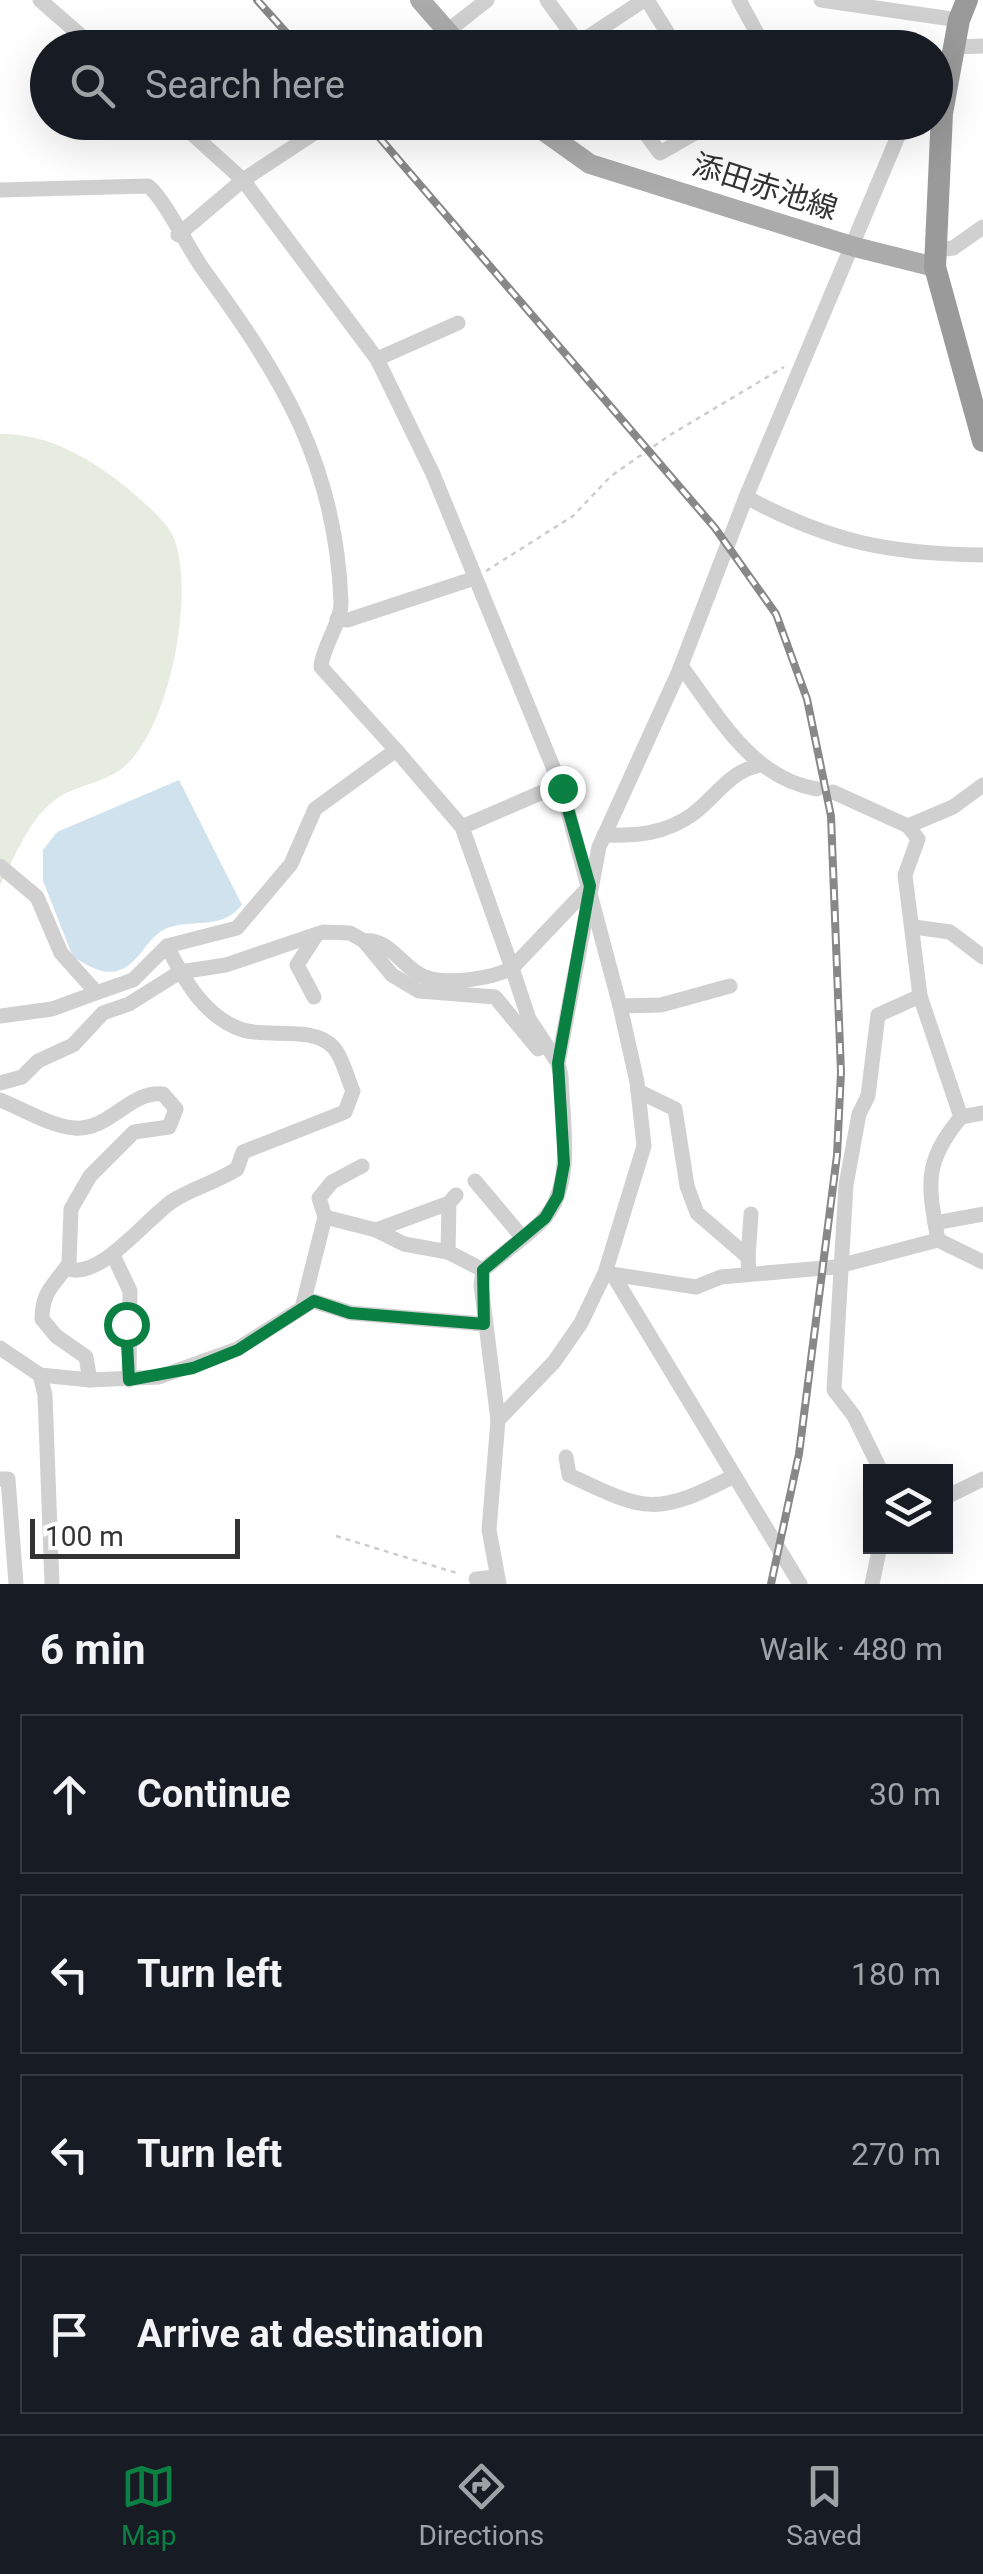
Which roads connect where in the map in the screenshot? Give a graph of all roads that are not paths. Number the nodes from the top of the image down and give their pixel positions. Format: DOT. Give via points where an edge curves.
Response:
graph roads {
  1 [pos="40,0"];
  2 [pos="420,0"];
  3 [pos="487,0"];
  4 [pos="547,0"];
  5 [pos="646,0"];
  6 [pos="739,0"];
  7 [pos="821,0"];
  8 [pos="618,7"];
  9 [pos="963,10"];
  10 [pos="74,30"];
  11 [pos="445,30"];
  12 [pos="450,30"];
  13 [pos="569,30"];
  14 [pos="595,30"];
  15 [pos="666,30"];
  16 [pos="755,30"];
  17 [pos="953,42"];
  18 [pos="983,46"];
  19 [pos="953,61"];
  20 [pos="199,140"];
  21 [pos="304,140"];
  22 [pos="556,140"];
  23 [pos="650,140"];
  24 [pos="683,140"];
  25 [pos="897,140"];
  26 [pos="941,140"];
  27 [pos="243,180"];
  28 [pos="0,190"];
  29 [pos="983,226"];
  30 [pos="178,235"];
  31 [pos="855,247"];
  32 [pos="936,258"];
  33 [pos="458,323"];
  34 [pos="377,359"];
  35 [pos="983,441"];
  36 [pos="746,497"];
  37 [pos="983,555"];
  38 [pos="472,579"];
  39 [pos="337,619"];
  40 [pos="681,666"];
  41 [pos="396,750"];
  42 [pos="761,765"];
  43 [pos="561,784"];
  44 [pos="983,784"];
  45 [pos="908,826"];
  46 [pos="462,827"];
  47 [pos="604,835"];
  48 [pos="0,866"];
  49 [pos="590,886"];
  50 [pos="914,927"];
  51 [pos="317,934"];
  52 [pos="364,941"];
  53 [pos="167,946"];
  54 [pos="983,957"];
  55 [pos="512,968"];
  56 [pos="180,972"];
  57 [pos="730,986"];
  58 [pos="96,992"];
  59 [pos="920,996"];
  60 [pos="314,997"];
  61 [pos="620,1006"];
  62 [pos="0,1016"];
  63 [pos="558,1063"];
  64 [pos="0,1083"];
  65 [pos="638,1091"];
  66 [pos="0,1100"];
  67 [pos="983,1112"];
  68 [pos="961,1117"];
  69 [pos="362,1166"];
  70 [pos="475,1181"];
  71 [pos="751,1214"];
  72 [pos="983,1214"];
  73 [pos="325,1217"];
  74 [pos="376,1230"];
  75 [pos="936,1232"];
  76 [pos="522,1237"];
  77 [pos="448,1252"];
  78 [pos="113,1254"];
  79 [pos="748,1257"];
  80 [pos="983,1262"];
  81 [pos="838,1266"];
  82 [pos="66,1268"];
  83 [pos="483,1270"];
  84 [pos="609,1274"];
  85 [pos="749,1274"];
  86 [pos="303,1304"];
  87 [pos="484,1324"];
  88 [pos="0,1348"];
  89 [pos="40,1375"];
  90 [pos="90,1380"];
  91 [pos="129,1380"];
  92 [pos="498,1420"];
  93 [pos="566,1457"];
  94 [pos="877,1464"];
  95 [pos="734,1476"];
  96 [pos="0,1479"];
  97 [pos="983,1479"];
  98 [pos="953,1494"];
  99 [pos="5,1536"];
  100 [pos="878,1554"];
  101 [pos="476,1579"];
  102 [pos="498,1580"];
  103 [pos="16,1584"];
  104 [pos="52,1584"];
  105 [pos="800,1584"];
  106 [pos="872,1584"];
  1 -- 10 [label="street"];
  2 -- 11 [label="main road"];
  3 -- 12 [label="street"];
  4 -- 13 [label="street"];
  5 -- 8 [label="street"];
  5 -- 15 [label="street"];
  6 -- 16 [label="street"];
  7 -- 9 [label="street"];
  8 -- 14 [label="street"];
  9 -- 17 [label="highway"];
  18 -- 19 [label="street"];
  20 -- 27 [label="street"];
  21 -- 27 [label="street"];
  22 -- 31 [label="main road, 添田赤池線" via="590,164"];
  23 -- 24 [label="street" via="660,153"];
  25 -- 31 [label="street"];
  26 -- 32 [label="highway"];
  27 -- 30 [label="street"];
  27 -- 34 [label="street"];
  28 -- 30 [label="street" via="148,186"];
  29 -- 32 [label="street"];
  30 -- 39 [label="street" via="258,343 300,419 323,484 341,606"];
  31 -- 32 [label="main road, 添田赤池線"];
  31 -- 36 [label="street"];
  32 -- 35 [label="highway"];
  33 -- 34 [label="street"];
  34 -- 38 [label="street" via="433,474"];
  36 -- 37 [label="street" via="843,541"];
  36 -- 40 [label="street"];
  38 -- 39 [label="street"];
  38 -- 43 [label="street"];
  39 -- 41 [label="street" via="322,650 322,667"];
  40 -- 42 [label="street"];
  40 -- 47 [label="street"];
  41 -- 46 [label="street"];
  41 -- 53 [label="street" via="316,808 291,864 236,928"];
  42 -- 45 [label="street"];
  42 -- 47 [label="street" via="739,769 692,814 647,836"];
  43 -- 46 [label="street"];
  43 -- 49 [label="street"];
  44 -- 45 [label="street" via="953,807"];
  45 -- 50 [label="street" via="918,840 904,874"];
  46 -- 55 [label="street"];
  47 -- 49 [label="street"];
  48 -- 58 [label="street" via="37,898 60,953"];
  49 -- 55 [label="street"];
  49 -- 61 [label="street"];
  49 -- 63 [label="street"];
  50 -- 54 [label="street" via="950,932"];
  50 -- 59 [label="street"];
  51 -- 52 [label="street"];
  51 -- 56 [label="street" via="226,965"];
  51 -- 60 [label="street" via="296,965"];
  52 -- 55 [label="street" via="381,943 409,968 441,980"];
  52 -- 63 [label="street" via="392,974 419,991 495,997"];
  53 -- 56 [label="street"];
  53 -- 58 [label="street" via="132,980"];
  55 -- 63 [label="street" via="528,1019"];
  56 -- 64 [label="street" via="103,1013 73,1045 38,1061 22,1077"];
  56 -- 78 [label="street" via="218,1018 245,1031 323,1040 335,1049 353,1090 345,1112 244,1152 236,1169 175,1199"];
  57 -- 61 [label="street" via="661,1004"];
  58 -- 62 [label="street" via="52,1009"];
  59 -- 68 [label="street"];
  59 -- 81 [label="street" via="878,1015"];
  61 -- 65 [label="street"];
  63 -- 76 [label="street" via="564,1164 558,1196"];
  65 -- 79 [label="street" via="675,1108 697,1213"];
  65 -- 84 [label="street" via="644,1146"];
  66 -- 82 [label="street" via="76,1128 93,1126 151,1092 172,1100 176,1109 169,1127 134,1132 90,1176 71,1210"];
  67 -- 68 [label="street"];
  68 -- 75 [label="street" via="934,1156 928,1188"];
  69 -- 73 [label="street" via="323,1190"];
  70 -- 76 [label="street"];
  71 -- 79 [label="street"];
  72 -- 75 [label="street"];
  73 -- 74 [label="street"];
  73 -- 86 [label="street"];
  74 -- 77 [label="street" via="404,1244"];
  74 -- 77 [label="street" via="453,1199"];
  75 -- 80 [label="street"];
  75 -- 81 [label="street"];
  76 -- 83 [label="street"];
  77 -- 83 [label="street"];
  78 -- 82 [label="street" via="82,1269"];
  78 -- 91 [label="street" via="130,1291"];
  79 -- 85 [label="street"];
  81 -- 85 [label="street"];
  81 -- 94 [label="street" via="834,1390"];
  82 -- 90 [label="street" via="48,1286 42,1319 86,1357"];
  83 -- 87 [label="street"];
  84 -- 85 [label="street" via="696,1287"];
  84 -- 92 [label="street" via="554,1362"];
  84 -- 95 [label="street"];
  86 -- 87 [label="street"];
  86 -- 91 [label="street" via="238,1350 193,1368"];
  87 -- 92 [label="street"];
  88 -- 89 [label="street"];
  89 -- 90 [label="street"];
  89 -- 104 [label="street"];
  90 -- 91 [label="street"];
  92 -- 102 [label="street" via="489,1530"];
  93 -- 95 [label="street" via="569,1476 630,1504 684,1502"];
  95 -- 105 [label="street"];
  96 -- 99 [label="street" via="8,1479"];
  97 -- 98 [label="street"];
  99 -- 103 [label="street" via="14,1536"];
  100 -- 106 [label="street"];
  101 -- 102 [label="street"];
}
